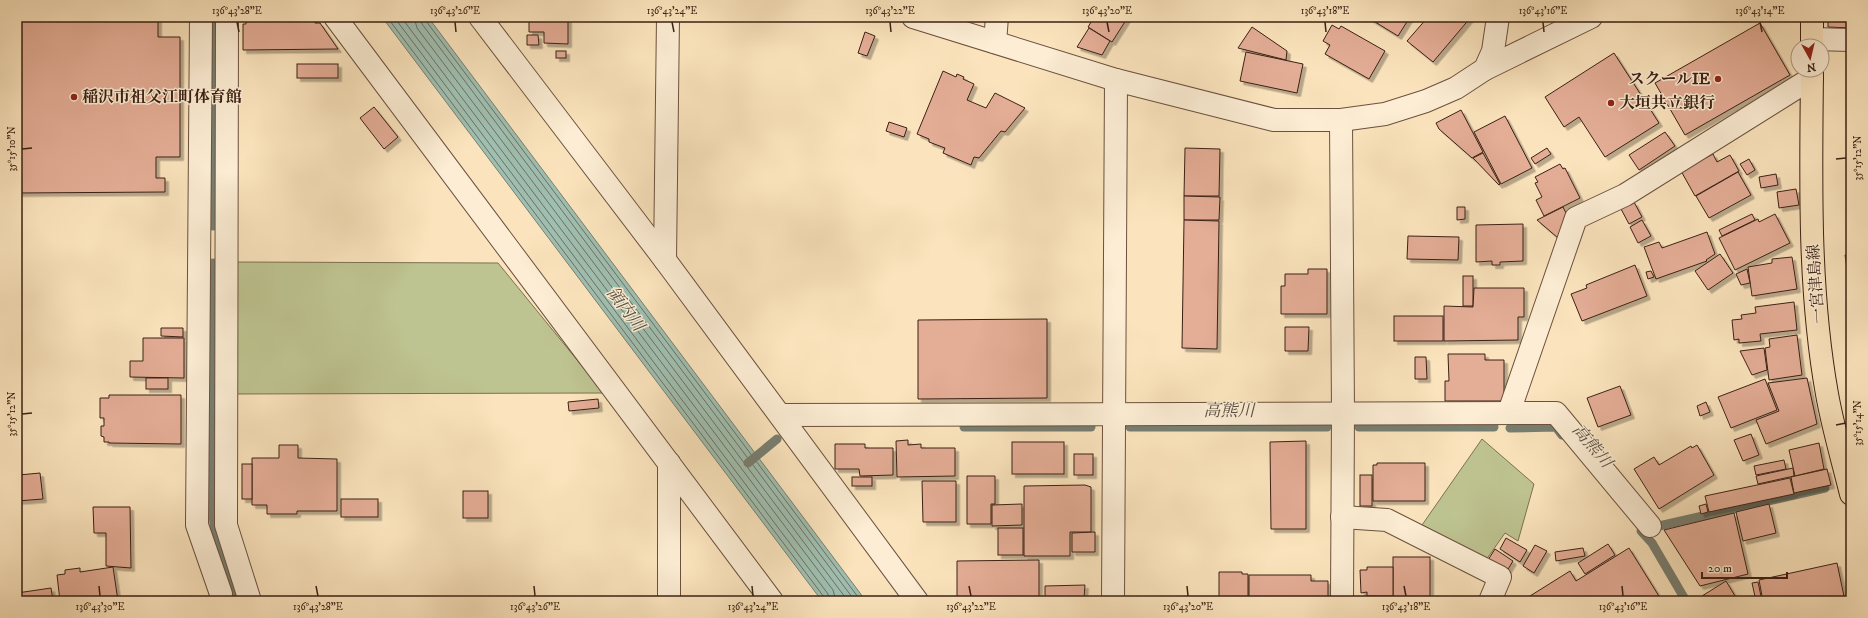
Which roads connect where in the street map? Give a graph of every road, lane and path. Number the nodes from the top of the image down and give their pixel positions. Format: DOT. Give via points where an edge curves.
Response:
graph roads {
  1 [pos="201,17"];
  2 [pos="227,17"];
  3 [pos="335,17"];
  4 [pos="480,17"];
  5 [pos="668,17"];
  6 [pos="913,17"];
  7 [pos="998,17"];
  8 [pos="1498,17"];
  9 [pos="1591,17"];
  10 [pos="1812,17"];
  11 [pos="1812,38"];
  12 [pos="1851,40"];
  13 [pos="995,42"];
  14 [pos="1830,42"];
  15 [pos="1485,68"];
  16 [pos="1806,78"];
  17 [pos="1812,78"];
  18 [pos="1116,80"];
  19 [pos="1341,120"];
  20 [pos="665,260"];
  21 [pos="1509,412"];
  22 [pos="1114,413"];
  23 [pos="1343,413"];
  24 [pos="780,415"];
  25 [pos="669,463"];
  26 [pos="1851,494"];
  27 [pos="1342,517"];
  28 [pos="1650,526"];
  29 [pos="220,601"];
  30 [pos="250,601"];
  31 [pos="669,601"];
  32 [pos="772,601"];
  33 [pos="917,601"];
  34 [pos="1113,601"];
  35 [pos="1342,601"];
  36 [pos="1490,601"];
  1 -- 29 [label="street" via="197,525 221,594"];
  2 -- 30 [label="street" via="226,525"];
  3 -- 25 [label="street"];
  4 -- 20 [label="street"];
  5 -- 20 [label="street"];
  6 -- 13 [label="street"];
  7 -- 13 [label="street"];
  8 -- 15 [label="street" via="1493,51"];
  9 -- 15 [label="street"];
  10 -- 11 [label="main road"];
  12 -- 14 [label="street"];
  13 -- 18 [label="street"];
  15 -- 19 [label="street" via="1456,88 1426,101 1385,114"];
  16 -- 21 [label="street" via="1624,195 1576,218"];
  17 -- 26 [label="main road, 一宮津島線" via="1813,263 1827,394"];
  18 -- 19 [label="street" via="1274,120"];
  18 -- 22 [label="street"];
  19 -- 23 [label="street"];
  20 -- 24 [label="street"];
  21 -- 23 [label="street"];
  21 -- 28 [label="street" via="1556,413"];
  22 -- 23 [label="street"];
  22 -- 24 [label="street"];
  22 -- 34 [label="street"];
  23 -- 27 [label="street"];
  24 -- 33 [label="street"];
  25 -- 31 [label="street"];
  25 -- 32 [label="street"];
  27 -- 35 [label="street"];
  27 -- 36 [label="street" via="1387,520 1500,577"];
}
